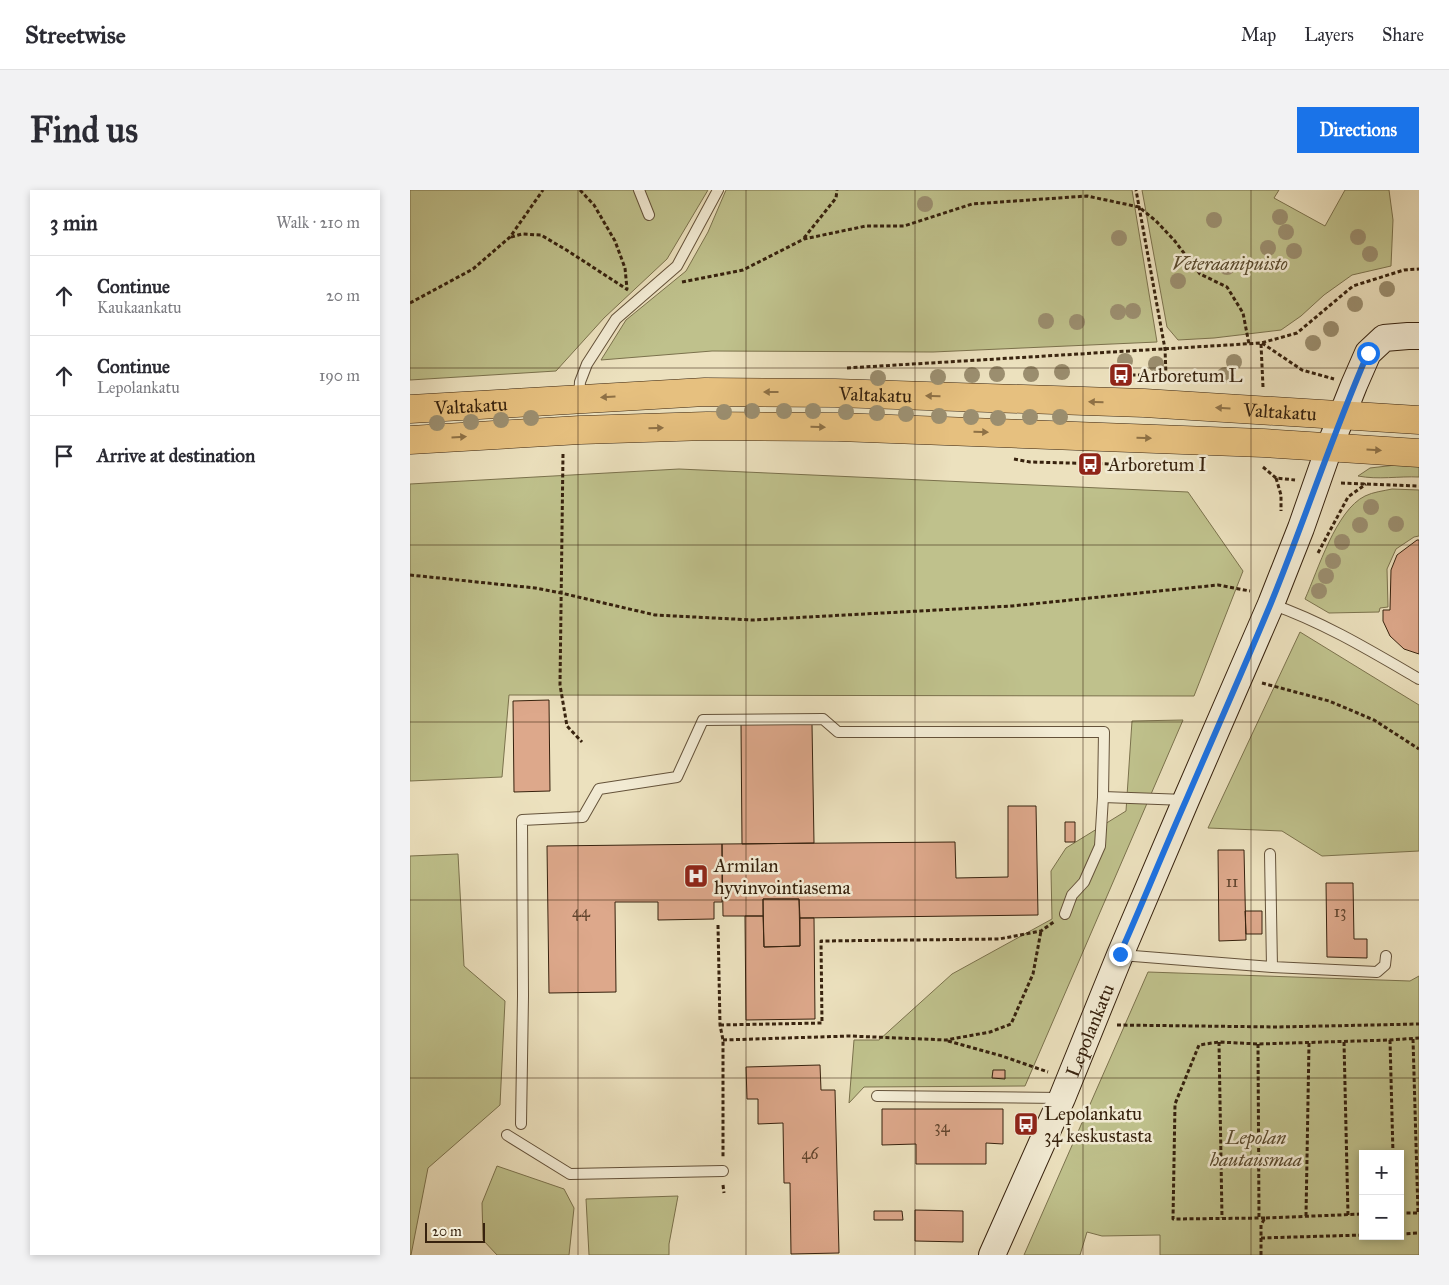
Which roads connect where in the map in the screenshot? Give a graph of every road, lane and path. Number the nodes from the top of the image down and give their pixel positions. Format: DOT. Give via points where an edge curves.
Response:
graph roads {
  1 [pos="543,190"];
  2 [pos="580,190"];
  3 [pos="639,190"];
  4 [pos="718,190"];
  5 [pos="837,190"];
  6 [pos="1136,190"];
  7 [pos="1139,206"];
  8 [pos="649,215"];
  9 [pos="510,237"];
  10 [pos="804,239"];
  11 [pos="1419,269"];
  12 [pos="652,287"];
  13 [pos="628,290"];
  14 [pos="410,303"];
  15 [pos="630,307"];
  16 [pos="1419,336"];
  17 [pos="1261,343"];
  18 [pos="1249,344"];
  19 [pos="1112,375"];
  20 [pos="579,398"];
  21 [pos="410,409"];
  22 [pos="1342,416"];
  23 [pos="1419,420"];
  24 [pos="410,440"];
  25 [pos="1329,448"];
  26 [pos="563,449"];
  27 [pos="1419,453"];
  28 [pos="1011,458"];
  29 [pos="1129,462"];
  30 [pos="1256,465"];
  31 [pos="1318,482"];
  32 [pos="1419,486"];
  33 [pos="410,575"];
  34 [pos="561,593"];
  35 [pos="1260,597"];
  36 [pos="1240,675"];
  37 [pos="1419,679"];
  38 [pos="582,742"];
  39 [pos="1419,749"];
  40 [pos="1103,797"];
  41 [pos="1186,800"];
  42 [pos="1270,854"];
  43 [pos="1065,914"];
  44 [pos="718,925"];
  45 [pos="1041,930"];
  46 [pos="1120,954"];
  47 [pos="1386,956"];
  48 [pos="1272,967"];
  49 [pos="1117,1024"];
  50 [pos="1419,1024"];
  51 [pos="720,1025"];
  52 [pos="1419,1038"];
  53 [pos="1413,1039"];
  54 [pos="722,1040"];
  55 [pos="946,1040"];
  56 [pos="1390,1040"];
  57 [pos="1219,1042"];
  58 [pos="1309,1042"];
  59 [pos="1344,1042"];
  60 [pos="1258,1044"];
  61 [pos="1048,1072"];
  62 [pos="877,1096"];
  63 [pos="1062,1098"];
  64 [pos="522,1124"];
  65 [pos="507,1135"];
  66 [pos="1392,1150"];
  67 [pos="723,1171"];
  68 [pos="724,1193"];
  69 [pos="1404,1213"];
  70 [pos="1418,1213"];
  71 [pos="1359,1214"];
  72 [pos="1348,1215"];
  73 [pos="1306,1216"];
  74 [pos="1222,1218"];
  75 [pos="1259,1218"];
  76 [pos="1265,1218"];
  77 [pos="1419,1233"];
  78 [pos="1404,1234"];
  79 [pos="1359,1235"];
  80 [pos="1261,1238"];
  81 [pos="992,1255"];
  82 [pos="1261,1255"];
  1 -- 9 [label="path"];
  2 -- 13 [label="path" via="594,205 615,241 625,268"];
  3 -- 8 [label="lane"];
  4 -- 12 [label="lane" via="677,266"];
  5 -- 10 [label="path" via="836,198"];
  6 -- 7 [label="path"];
  7 -- 10 [label="path" via="1087,196 972,204 904,226 866,226"];
  7 -- 18 [label="path" via="1174,240 1200,274 1227,287 1243,313"];
  7 -- 19 [label="path" via="1165,349 1166,375"];
  9 -- 13 [label="path" via="522,234 541,236"];
  9 -- 14 [label="path" via="473,269"];
  10 -- 12 [label="path" via="743,270"];
  11 -- 17 [label="path" via="1404,270 1353,286 1297,333"];
  12 -- 15 [label="lane"];
  13 -- 15 [label="path"];
  15 -- 20 [label="lane" via="616,319 587,364 580,382"];
  16 -- 22 [label="main road, Lepolankatu" via="1384,338 1368,353"];
  20 -- 21 [label="main road, Valtakatu"];
  22 -- 20 [label="main road, Valtakatu, one-way" via="1144,403 835,392 705,392"];
  22 -- 23 [label="main road, Valtakatu"];
  22 -- 25 [label="main road, Lepolankatu"];
  24 -- 25 [label="main road, Valtakatu, one-way" via="707,426 838,427"];
  25 -- 27 [label="main road, Valtakatu, one-way"];
  25 -- 31 [label="main road, Lepolankatu"];
  26 -- 34 [label="path"];
  28 -- 29 [label="path" via="1030,462"];
  30 -- 31 [label="path" via="1276,478"];
  31 -- 32 [label="path"];
  31 -- 35 [label="main road, Lepolankatu"];
  33 -- 34 [label="path"];
  34 -- 35 [label="path" via="655,615 753,620 1012,606 1218,585"];
  34 -- 38 [label="path" via="560,685 567,726"];
  35 -- 36 [label="main road, Lepolankatu"];
  35 -- 37 [label="lane" via="1350,639"];
  36 -- 39 [label="path" via="1329,701 1374,720"];
  36 -- 41 [label="main road, Lepolankatu"];
  40 -- 41 [label="lane"];
  40 -- 43 [label="lane" via="1100,846"];
  40 -- 64 [label="lane" via="1104,732 838,732 823,719 703,720 677,777 599,789 583,817 522,820"];
  41 -- 46 [label="main road, Lepolankatu"];
  42 -- 48 [label="lane"];
  43 -- 45 [label="path"];
  44 -- 51 [label="path"];
  45 -- 51 [label="path" via="999,939 821,940 822,1023"];
  45 -- 55 [label="path" via="1033,974 1011,1024 990,1032"];
  46 -- 48 [label="lane"];
  46 -- 63 [label="main road, Lepolankatu"];
  47 -- 48 [label="lane" via="1386,965 1377,972"];
  49 -- 50 [label="path" via="1277,1027"];
  51 -- 54 [label="path"];
  52 -- 53 [label="path"];
  53 -- 56 [label="path"];
  53 -- 70 [label="path"];
  54 -- 55 [label="path" via="850,1036"];
  54 -- 67 [label="path"];
  55 -- 61 [label="path"];
  56 -- 59 [label="path"];
  56 -- 66 [label="path"];
  57 -- 60 [label="path"];
  57 -- 74 [label="path"];
  57 -- 74 [label="path" via="1199,1045 1174,1104 1173,1219"];
  58 -- 59 [label="path"];
  58 -- 60 [label="path"];
  58 -- 73 [label="path"];
  59 -- 72 [label="path"];
  60 -- 75 [label="path"];
  62 -- 63 [label="lane"];
  63 -- 81 [label="main road, Lepolankatu"];
  65 -- 67 [label="lane" via="570,1174"];
  67 -- 68 [label="path"];
  69 -- 70 [label="path"];
  71 -- 72 [label="path"];
  72 -- 73 [label="path"];
  73 -- 76 [label="path"];
  74 -- 75 [label="path"];
  75 -- 76 [label="path"];
  76 -- 80 [label="path" via="1261,1225"];
  77 -- 78 [label="path"];
  79 -- 80 [label="path"];
  80 -- 82 [label="path"];
}
